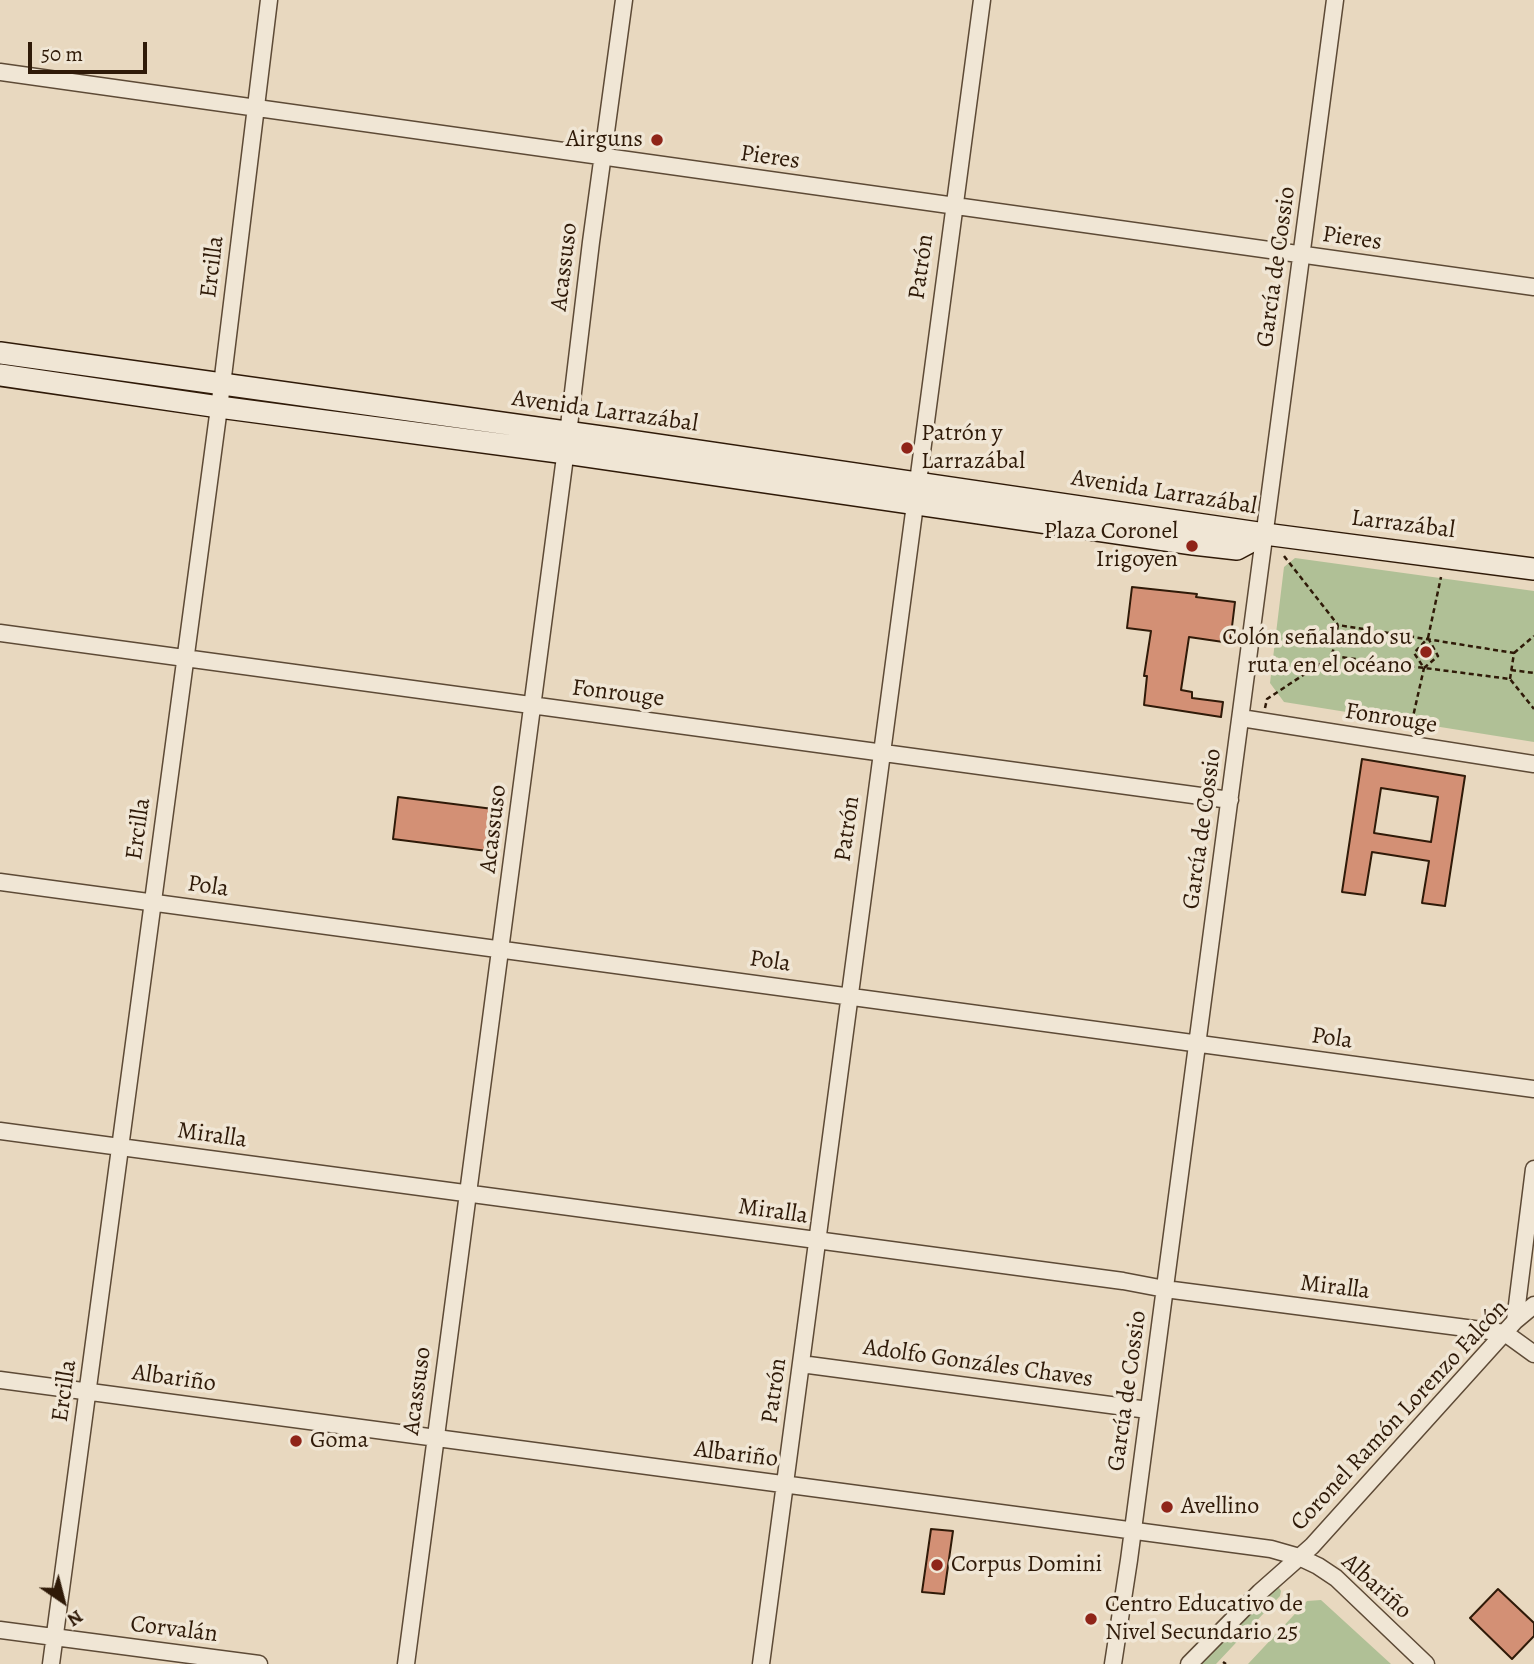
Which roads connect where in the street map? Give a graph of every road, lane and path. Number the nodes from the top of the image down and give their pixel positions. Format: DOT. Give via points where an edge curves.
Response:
graph roads {
  1 [pos="269,0"];
  2 [pos="624,0"];
  3 [pos="982,0"];
  4 [pos="1335,0"];
  5 [pos="0,72"];
  6 [pos="256,106"];
  7 [pos="604,158"];
  8 [pos="953,207"];
  9 [pos="1302,254"];
  10 [pos="1534,286"];
  11 [pos="0,353"];
  12 [pos="0,375"];
  13 [pos="222,385"];
  14 [pos="219,407"];
  15 [pos="567,443"];
  16 [pos="915,493"];
  17 [pos="1265,534"];
  18 [pos="1286,537"];
  19 [pos="1444,556"];
  20 [pos="1534,569"];
  21 [pos="1338,625"];
  22 [pos="0,633"];
  23 [pos="1534,636"];
  24 [pos="1428,638"];
  25 [pos="1514,653"];
  26 [pos="1332,656"];
  27 [pos="185,659"];
  28 [pos="1424,668"];
  29 [pos="1511,670"];
  30 [pos="1534,673"];
  31 [pos="1510,679"];
  32 [pos="533,706"];
  33 [pos="1534,709"];
  34 [pos="1241,718"];
  35 [pos="1262,721"];
  36 [pos="1406,745"];
  37 [pos="881,751"];
  38 [pos="1534,764"];
  39 [pos="1230,800"];
  40 [pos="0,882"];
  41 [pos="152,902"];
  42 [pos="502,949"];
  43 [pos="849,995"];
  44 [pos="1198,1044"];
  45 [pos="1534,1089"];
  46 [pos="0,1131"];
  47 [pos="120,1147"];
  48 [pos="1534,1169"];
  49 [pos="468,1194"];
  50 [pos="817,1241"];
  51 [pos="1165,1289"];
  52 [pos="1534,1305"];
  53 [pos="1510,1327"];
  54 [pos="1534,1354"];
  55 [pos="801,1364"];
  56 [pos="0,1380"];
  57 [pos="88,1391"];
  58 [pos="1148,1410"];
  59 [pos="435,1438"];
  60 [pos="785,1484"];
  61 [pos="1133,1530"];
  62 [pos="1299,1557"];
  63 [pos="0,1630"];
  64 [pos="54,1637"];
  65 [pos="51,1664"];
  66 [pos="259,1664"];
  67 [pos="406,1664"];
  68 [pos="761,1664"];
  69 [pos="1113,1664"];
  70 [pos="1189,1664"];
  71 [pos="1426,1664"];
  1 -- 6 [label="street, Ercilla"];
  2 -- 7 [label="street, Acassuso"];
  3 -- 8 [label="street, Patrón"];
  4 -- 9 [label="street, García de Cossio"];
  5 -- 6 [label="street, Pieres"];
  6 -- 7 [label="street, Pieres"];
  6 -- 13 [label="street, Ercilla"];
  7 -- 8 [label="street, Pieres"];
  7 -- 15 [label="street, Acassuso"];
  8 -- 9 [label="street, Pieres"];
  8 -- 16 [label="street, Patrón"];
  9 -- 10 [label="street, Pieres"];
  9 -- 17 [label="street, García de Cossio"];
  11 -- 13 [label="street, Avenida Larrazábal"];
  12 -- 14 [label="street, Avenida Larrazábal"];
  13 -- 14 [label="street, Ercilla"];
  13 -- 15 [label="street, Avenida Larrazábal"];
  14 -- 15 [label="street, Avenida Larrazábal"];
  14 -- 27 [label="street, Ercilla"];
  15 -- 16 [label="street, Avenida Larrazábal"];
  15 -- 32 [label="street, Acassuso"];
  16 -- 17 [label="street, Avenida Larrazábal"];
  16 -- 37 [label="street, Patrón"];
  17 -- 18 [label="street, Larrazábal"];
  17 -- 34 [label="street, García de Cossio"];
  18 -- 19 [label="street, Larrazábal"];
  18 -- 21 [label="path" via="1284,556"];
  19 -- 20 [label="street, Larrazábal"];
  19 -- 24 [label="path"];
  21 -- 24 [label="path"];
  21 -- 26 [label="path"];
  22 -- 27 [label="street, Fonrouge"];
  23 -- 25 [label="path"];
  24 -- 25 [label="path"];
  24 -- 28 [label="path" via="1414,653"];
  24 -- 28 [label="path" via="1438,656"];
  25 -- 29 [label="path"];
  26 -- 28 [label="path"];
  26 -- 35 [label="path" via="1267,699"];
  27 -- 32 [label="street, Fonrouge"];
  27 -- 41 [label="street, Ercilla"];
  28 -- 31 [label="path"];
  28 -- 36 [label="path"];
  29 -- 30 [label="path"];
  29 -- 31 [label="path"];
  31 -- 33 [label="path"];
  32 -- 37 [label="street, Fonrouge"];
  32 -- 42 [label="street, Acassuso"];
  34 -- 35 [label="street, Fonrouge"];
  34 -- 39 [label="street, García de Cossio"];
  35 -- 36 [label="street, Fonrouge"];
  36 -- 38 [label="street, Fonrouge"];
  37 -- 39 [label="street, Fonrouge"];
  37 -- 43 [label="street, Patrón"];
  39 -- 44 [label="street, García de Cossio"];
  40 -- 41 [label="street, Pola"];
  41 -- 42 [label="street, Pola"];
  41 -- 47 [label="street, Ercilla"];
  42 -- 43 [label="street, Pola"];
  42 -- 49 [label="street, Acassuso"];
  43 -- 44 [label="street, Pola"];
  43 -- 50 [label="street, Patrón"];
  44 -- 45 [label="street, Pola"];
  44 -- 51 [label="street, García de Cossio"];
  46 -- 47 [label="street, Miralla"];
  47 -- 49 [label="street, Miralla"];
  47 -- 57 [label="street, Ercilla"];
  48 -- 53 [label="street"];
  49 -- 50 [label="street, Miralla"];
  49 -- 59 [label="street, Acassuso"];
  50 -- 51 [label="street, Miralla"];
  50 -- 55 [label="street, Patrón"];
  51 -- 53 [label="street, Miralla"];
  51 -- 58 [label="street, García de Cossio"];
  52 -- 53 [label="street, Coronel Ramón Lorenzo Falcón"];
  53 -- 54 [label="street, Miralla"];
  53 -- 62 [label="street, Coronel Ramón Lorenzo Falcón"];
  55 -- 58 [label="street, Adolfo Gonzáles Chaves"];
  55 -- 60 [label="street, Patrón"];
  56 -- 57 [label="street, Albariño"];
  57 -- 59 [label="street, Albariño"];
  57 -- 64 [label="street, Ercilla"];
  58 -- 61 [label="street, García de Cossio"];
  59 -- 60 [label="street, Albariño"];
  59 -- 67 [label="street, Acassuso"];
  60 -- 61 [label="street, Albariño"];
  60 -- 68 [label="street, Patrón"];
  61 -- 62 [label="street, Albariño"];
  61 -- 69 [label="street, García de Cossio"];
  62 -- 70 [label="street, Coronel Ramón Lorenzo Falcón"];
  62 -- 71 [label="street, Albariño" via="1336,1578"];
  63 -- 64 [label="street, Corvalán"];
  64 -- 65 [label="street, Ercilla"];
  64 -- 66 [label="street, Corvalán"];
}
